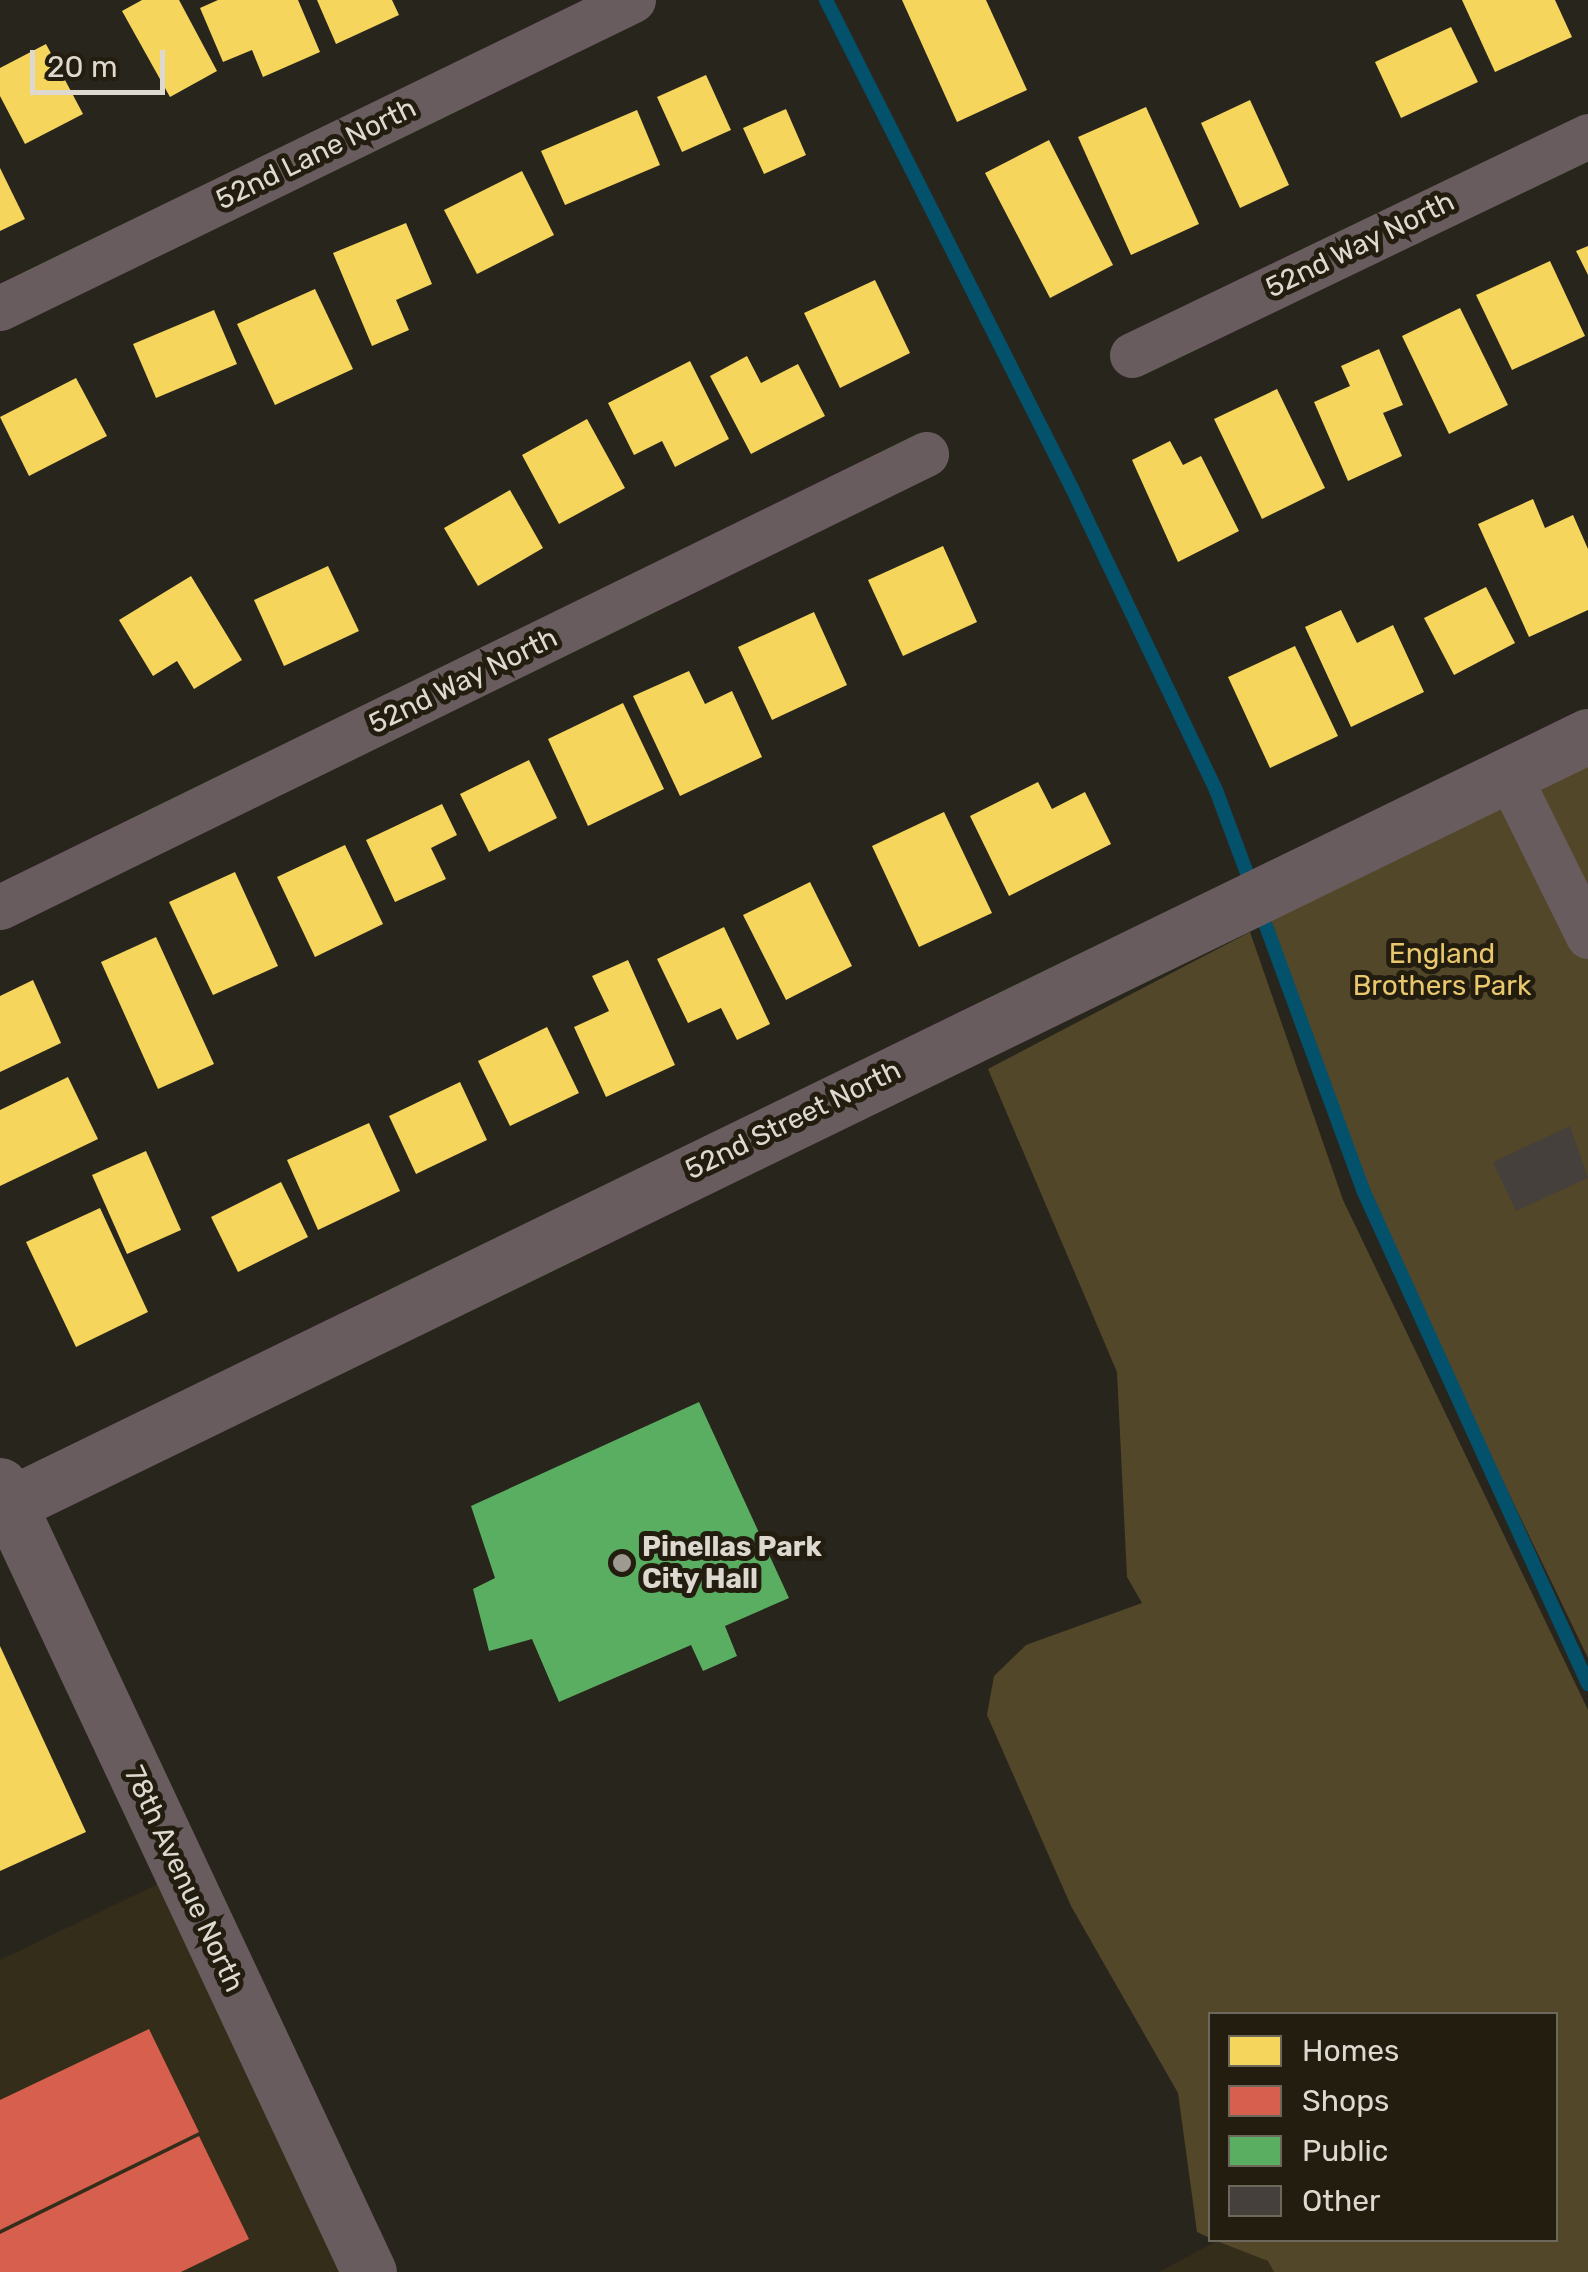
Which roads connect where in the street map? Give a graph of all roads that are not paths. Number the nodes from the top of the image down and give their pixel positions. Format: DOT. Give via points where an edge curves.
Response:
graph roads {
  1 [pos="633,0"];
  2 [pos="1588,136"];
  3 [pos="0,308"];
  4 [pos="1132,354"];
  5 [pos="926,454"];
  6 [pos="1588,736"];
  7 [pos="1508,774"];
  8 [pos="0,907"];
  9 [pos="1588,936"];
  10 [pos="3,1500"];
  11 [pos="370,2272"];
  1 -- 3 [label="street, 52nd Lane North"];
  2 -- 4 [label="street, 52nd Way North"];
  5 -- 8 [label="street, 52nd Way North"];
  6 -- 7 [label="street, 52nd Street North"];
  7 -- 9 [label="street"];
  7 -- 10 [label="street, 52nd Street North"];
  10 -- 11 [label="street, 78th Avenue North"];
}
